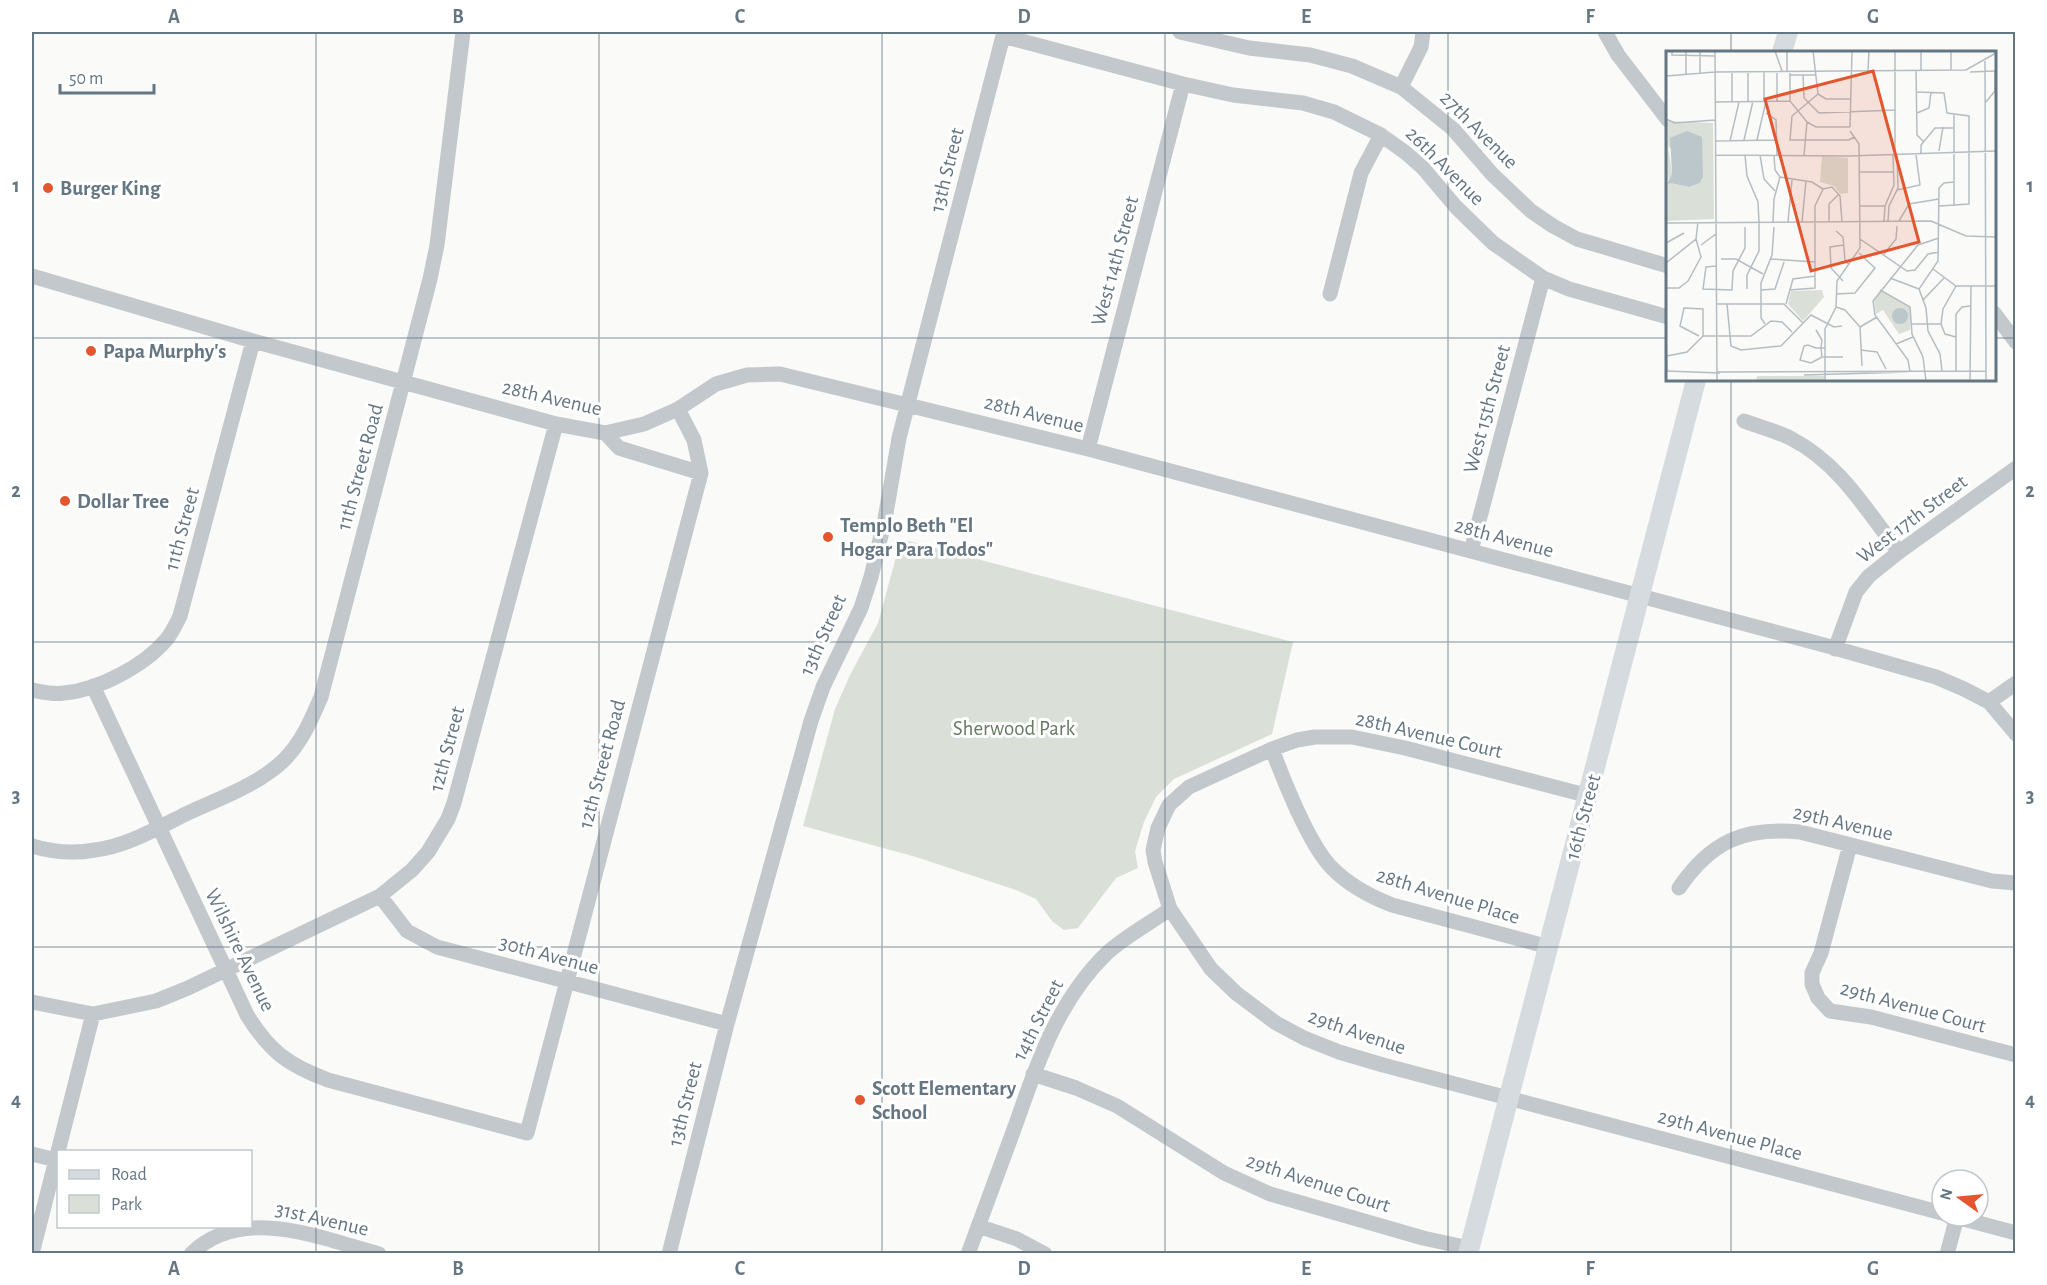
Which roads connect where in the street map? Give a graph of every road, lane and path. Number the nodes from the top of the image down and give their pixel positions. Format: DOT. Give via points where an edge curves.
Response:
graph roads {
  1 [pos="464,32"];
  2 [pos="1180,32"];
  3 [pos="1423,32"];
  4 [pos="1605,32"];
  5 [pos="1788,32"];
  6 [pos="1004,34"];
  7 [pos="1782,51"];
  8 [pos="1183,84"];
  9 [pos="1401,87"];
  10 [pos="1666,117"];
  11 [pos="1381,135"];
  12 [pos="1666,265"];
  13 [pos="32,276"];
  14 [pos="1543,278"];
  15 [pos="1330,294"];
  16 [pos="1996,315"];
  17 [pos="1666,316"];
  18 [pos="253,341"];
  19 [pos="2016,342"];
  20 [pos="404,381"];
  21 [pos="1696,381"];
  22 [pos="908,405"];
  23 [pos="678,409"];
  24 [pos="1744,421"];
  25 [pos="556,424"];
  26 [pos="604,433"];
  27 [pos="1088,449"];
  28 [pos="2016,468"];
  29 [pos="701,473"];
  30 [pos="1471,551"];
  31 [pos="1899,552"];
  32 [pos="1640,596"];
  33 [pos="1835,649"];
  34 [pos="2016,683"];
  35 [pos="93,686"];
  36 [pos="32,690"];
  37 [pos="1989,702"];
  38 [pos="2016,734"];
  39 [pos="1272,749"];
  40 [pos="1588,796"];
  41 [pos="158,828"];
  42 [pos="1850,845"];
  43 [pos="32,846"];
  44 [pos="2016,883"];
  45 [pos="1678,888"];
  46 [pos="380,896"];
  47 [pos="1170,909"];
  48 [pos="1549,947"];
  49 [pos="225,969"];
  50 [pos="566,981"];
  51 [pos="32,1002"];
  52 [pos="93,1014"];
  53 [pos="727,1024"];
  54 [pos="2016,1055"];
  55 [pos="1033,1074"];
  56 [pos="1507,1098"];
  57 [pos="527,1132"];
  58 [pos="59,1150"];
  59 [pos="32,1154"];
  60 [pos="57,1156"];
  61 [pos="56,1160"];
  62 [pos="1930,1211"];
  63 [pos="978,1226"];
  64 [pos="1990,1226"];
  65 [pos="252,1227"];
  66 [pos="248,1228"];
  67 [pos="1949,1228"];
  68 [pos="2016,1233"];
  69 [pos="1468,1251"];
  70 [pos="32,1254"];
  71 [pos="191,1254"];
  72 [pos="379,1254"];
  73 [pos="669,1254"];
  74 [pos="968,1254"];
  75 [pos="1045,1254"];
  76 [pos="1947,1254"];
  1 -- 20 [label="street, 11th Street Road" via="437,245"];
  2 -- 9 [label="street, 27th Avenue" via="1249,48 1310,55 1352,66"];
  3 -- 9 [label="street" via="1421,47"];
  4 -- 10 [label="street"];
  5 -- 7 [label="main road"];
  6 -- 8 [label="street, 26th Avenue"];
  6 -- 22 [label="street, 13th Street"];
  8 -- 11 [label="street, 26th Avenue" via="1233,95 1303,103 1334,111"];
  8 -- 27 [label="street, West 14th Street"];
  9 -- 12 [label="street, 27th Avenue" via="1453,129 1492,174 1553,226 1576,239"];
  11 -- 14 [label="street, 26th Avenue" via="1422,168 1493,243"];
  11 -- 15 [label="street" via="1361,173"];
  13 -- 18 [label="street, 28th Avenue"];
  14 -- 17 [label="street, 26th Avenue"];
  14 -- 30 [label="street, West 15th Street"];
  16 -- 19 [label="street"];
  18 -- 20 [label="street, 28th Avenue"];
  18 -- 35 [label="street, 11th Street" via="180,616 168,638 152,655"];
  20 -- 25 [label="street, 28th Avenue"];
  20 -- 41 [label="street, 11th Street Road" via="321,698 306,732 274,769"];
  21 -- 32 [label="main road, 16th Street"];
  22 -- 23 [label="street, 28th Avenue" via="780,374 747,375 717,384"];
  22 -- 27 [label="street, 28th Avenue"];
  22 -- 53 [label="street, 13th Street" via="871,577 810,721"];
  23 -- 26 [label="street, 28th Avenue" via="644,424"];
  23 -- 29 [label="street, 12th Street Road" via="694,440"];
  24 -- 31 [label="street" via="1790,437 1830,465"];
  25 -- 26 [label="street, 28th Avenue"];
  25 -- 46 [label="street, 12th Street" via="451,811 428,852"];
  26 -- 29 [label="street" via="619,448"];
  27 -- 30 [label="street, 28th Avenue"];
  28 -- 31 [label="street, West 17th Street"];
  29 -- 50 [label="street, 12th Street Road"];
  30 -- 32 [label="street, 28th Avenue"];
  31 -- 33 [label="street, West 17th Street" via="1856,592"];
  32 -- 33 [label="street, 28th Avenue"];
  32 -- 40 [label="main road, 16th Street"];
  33 -- 37 [label="street, 28th Avenue" via="1936,677"];
  34 -- 37 [label="street"];
  35 -- 36 [label="street" via="64,693"];
  35 -- 41 [label="street, Wilshire Avenue"];
  37 -- 38 [label="street, 28th Avenue"];
  39 -- 40 [label="street, 28th Avenue Court" via="1315,737 1352,736"];
  39 -- 47 [label="street, 28th Avenue Court" via="1189,787 1169,805 1153,850"];
  39 -- 48 [label="street, 28th Avenue Place" via="1312,840 1332,868 1350,884 1392,905"];
  40 -- 48 [label="main road, 16th Street"];
  41 -- 43 [label="street" via="96,850 76,852"];
  41 -- 49 [label="street, Wilshire Avenue"];
  42 -- 44 [label="street, 29th Avenue" via="1992,881"];
  42 -- 45 [label="street, 29th Avenue" via="1800,832 1762,831 1712,850"];
  42 -- 54 [label="street, 29th Avenue Court" via="1812,973 1818,998 1830,1011 1871,1017"];
  46 -- 49 [label="street, 12th Street"];
  46 -- 50 [label="street, 30th Avenue" via="407,931 422,940"];
  47 -- 55 [label="street, 14th Street" via="1108,952 1080,982 1060,1012"];
  47 -- 56 [label="street, 29th Avenue" via="1211,969 1276,1023 1339,1052"];
  48 -- 56 [label="main road, 16th Street"];
  49 -- 52 [label="street, 12th Street" via="156,1001"];
  49 -- 57 [label="street, Wilshire Avenue" via="260,1036 300,1070"];
  50 -- 53 [label="street, 30th Avenue"];
  50 -- 57 [label="street, 12th Street Road"];
  51 -- 52 [label="street"];
  52 -- 58 [label="street"];
  53 -- 73 [label="street, 13th Street"];
  55 -- 63 [label="street, 14th Street"];
  55 -- 69 [label="street, 29th Avenue Court" via="1117,1106 1224,1173 1270,1194"];
  56 -- 62 [label="street, 29th Avenue Place"];
  56 -- 69 [label="main road, 16th Street"];
  59 -- 61 [label="street"];
  60 -- 61 [label="street"];
  61 -- 70 [label="street"];
  63 -- 74 [label="street, 14th Street"];
  63 -- 75 [label="street" via="1017,1239"];
  64 -- 68 [label="street, 29th Avenue Place"];
  65 -- 72 [label="street, 31st Avenue" via="296,1232"];
  66 -- 71 [label="street, 31st Avenue" via="214,1237"];
  67 -- 76 [label="street"];
}
